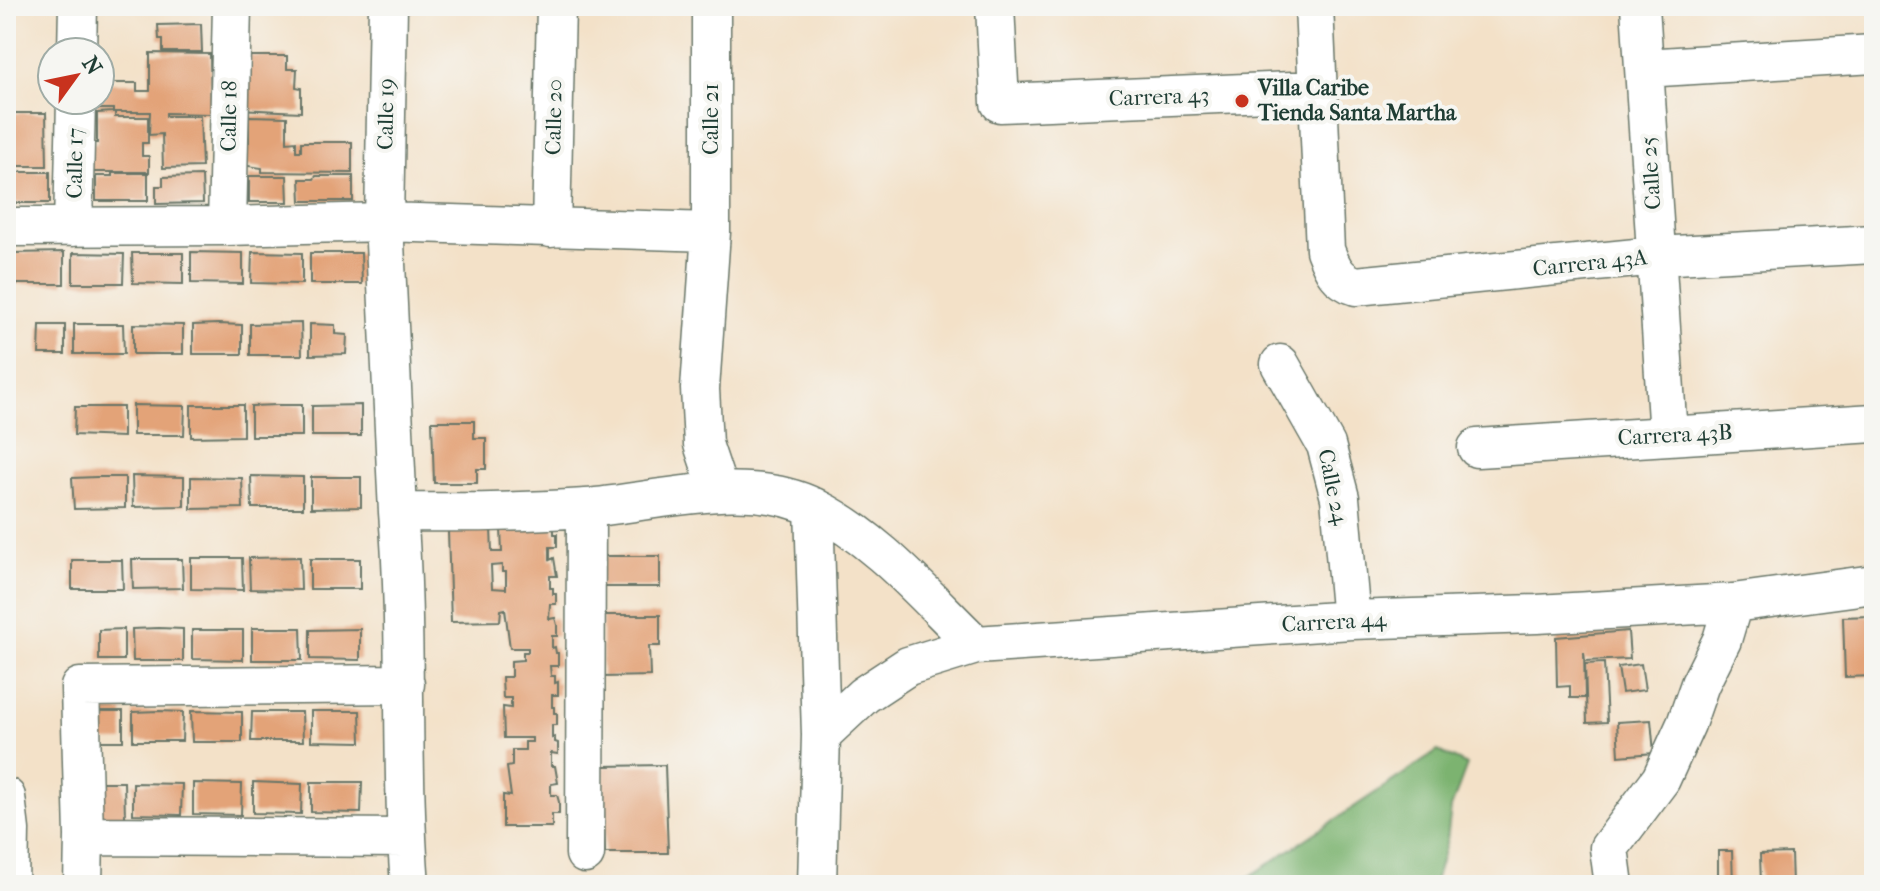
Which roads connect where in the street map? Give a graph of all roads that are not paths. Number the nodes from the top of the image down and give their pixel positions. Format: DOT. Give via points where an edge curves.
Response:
graph roads {
  1 [pos="78,6"];
  2 [pos="232,6"];
  3 [pos="388,6"];
  4 [pos="556,6"];
  5 [pos="711,6"];
  6 [pos="995,6"];
  7 [pos="1314,6"];
  8 [pos="1640,6"];
  9 [pos="77,36"];
  10 [pos="1874,54"];
  11 [pos="1644,68"];
  12 [pos="1319,90"];
  13 [pos="76,116"];
  14 [pos="384,222"];
  15 [pos="227,226"];
  16 [pos="6,227"];
  17 [pos="73,227"];
  18 [pos="551,228"];
  19 [pos="711,232"];
  20 [pos="1874,244"];
  21 [pos="1656,256"];
  22 [pos="1280,364"];
  23 [pos="1874,423"];
  24 [pos="1668,436"];
  25 [pos="1477,448"];
  26 [pos="719,492"];
  27 [pos="814,507"];
  28 [pos="586,508"];
  29 [pos="398,512"];
  30 [pos="1874,584"];
  31 [pos="1733,603"];
  32 [pos="1351,620"];
  33 [pos="976,645"];
  34 [pos="405,684"];
  35 [pos="821,735"];
  36 [pos="7,819"];
  37 [pos="84,836"];
  38 [pos="407,838"];
  39 [pos="585,854"];
  40 [pos="9,885"];
  41 [pos="83,885"];
  42 [pos="410,885"];
  43 [pos="817,885"];
  44 [pos="1614,885"];
  1 -- 9 [label="street"];
  2 -- 15 [label="street, Calle 18"];
  3 -- 14 [label="street, Calle 19"];
  4 -- 18 [label="street, Calle 20"];
  5 -- 19 [label="street, Calle 21"];
  6 -- 12 [label="street, Carrera 43" via="1000,103"];
  7 -- 12 [label="street"];
  8 -- 11 [label="street, Calle 25"];
  10 -- 11 [label="street"];
  11 -- 21 [label="street, Calle 25"];
  12 -- 21 [label="street, Carrera 43A" via="1325,250 1343,282 1356,286"];
  13 -- 17 [label="street, Calle 17"];
  14 -- 15 [label="street"];
  14 -- 18 [label="street"];
  14 -- 29 [label="street, Calle 19"];
  15 -- 17 [label="street"];
  16 -- 17 [label="street"];
  18 -- 19 [label="street"];
  19 -- 26 [label="street, Calle 21" via="700,389 703,444"];
  20 -- 21 [label="street, Carrera 43A"];
  21 -- 24 [label="street, Calle 25"];
  22 -- 32 [label="street, Calle 24" via="1326,445 1340,498"];
  23 -- 24 [label="street, Carrera 43B"];
  24 -- 25 [label="street, Carrera 43B"];
  26 -- 27 [label="street" via="780,494"];
  26 -- 28 [label="street"];
  27 -- 33 [label="street" via="861,536"];
  27 -- 35 [label="street"];
  28 -- 29 [label="street"];
  28 -- 39 [label="street"];
  29 -- 34 [label="street, Calle 19"];
  30 -- 31 [label="street, Carrera 44"];
  31 -- 32 [label="street, Carrera 44"];
  31 -- 44 [label="street" via="1661,779 1609,848"];
  32 -- 33 [label="street, Carrera 44"];
  33 -- 35 [label="street, Carrera 44" via="908,666 864,695"];
  34 -- 37 [label="street" via="80,687"];
  34 -- 38 [label="street, Calle 19"];
  35 -- 43 [label="street"];
  36 -- 40 [label="street"];
  37 -- 38 [label="street"];
  37 -- 41 [label="street"];
  38 -- 42 [label="street, Calle 19"];
}
